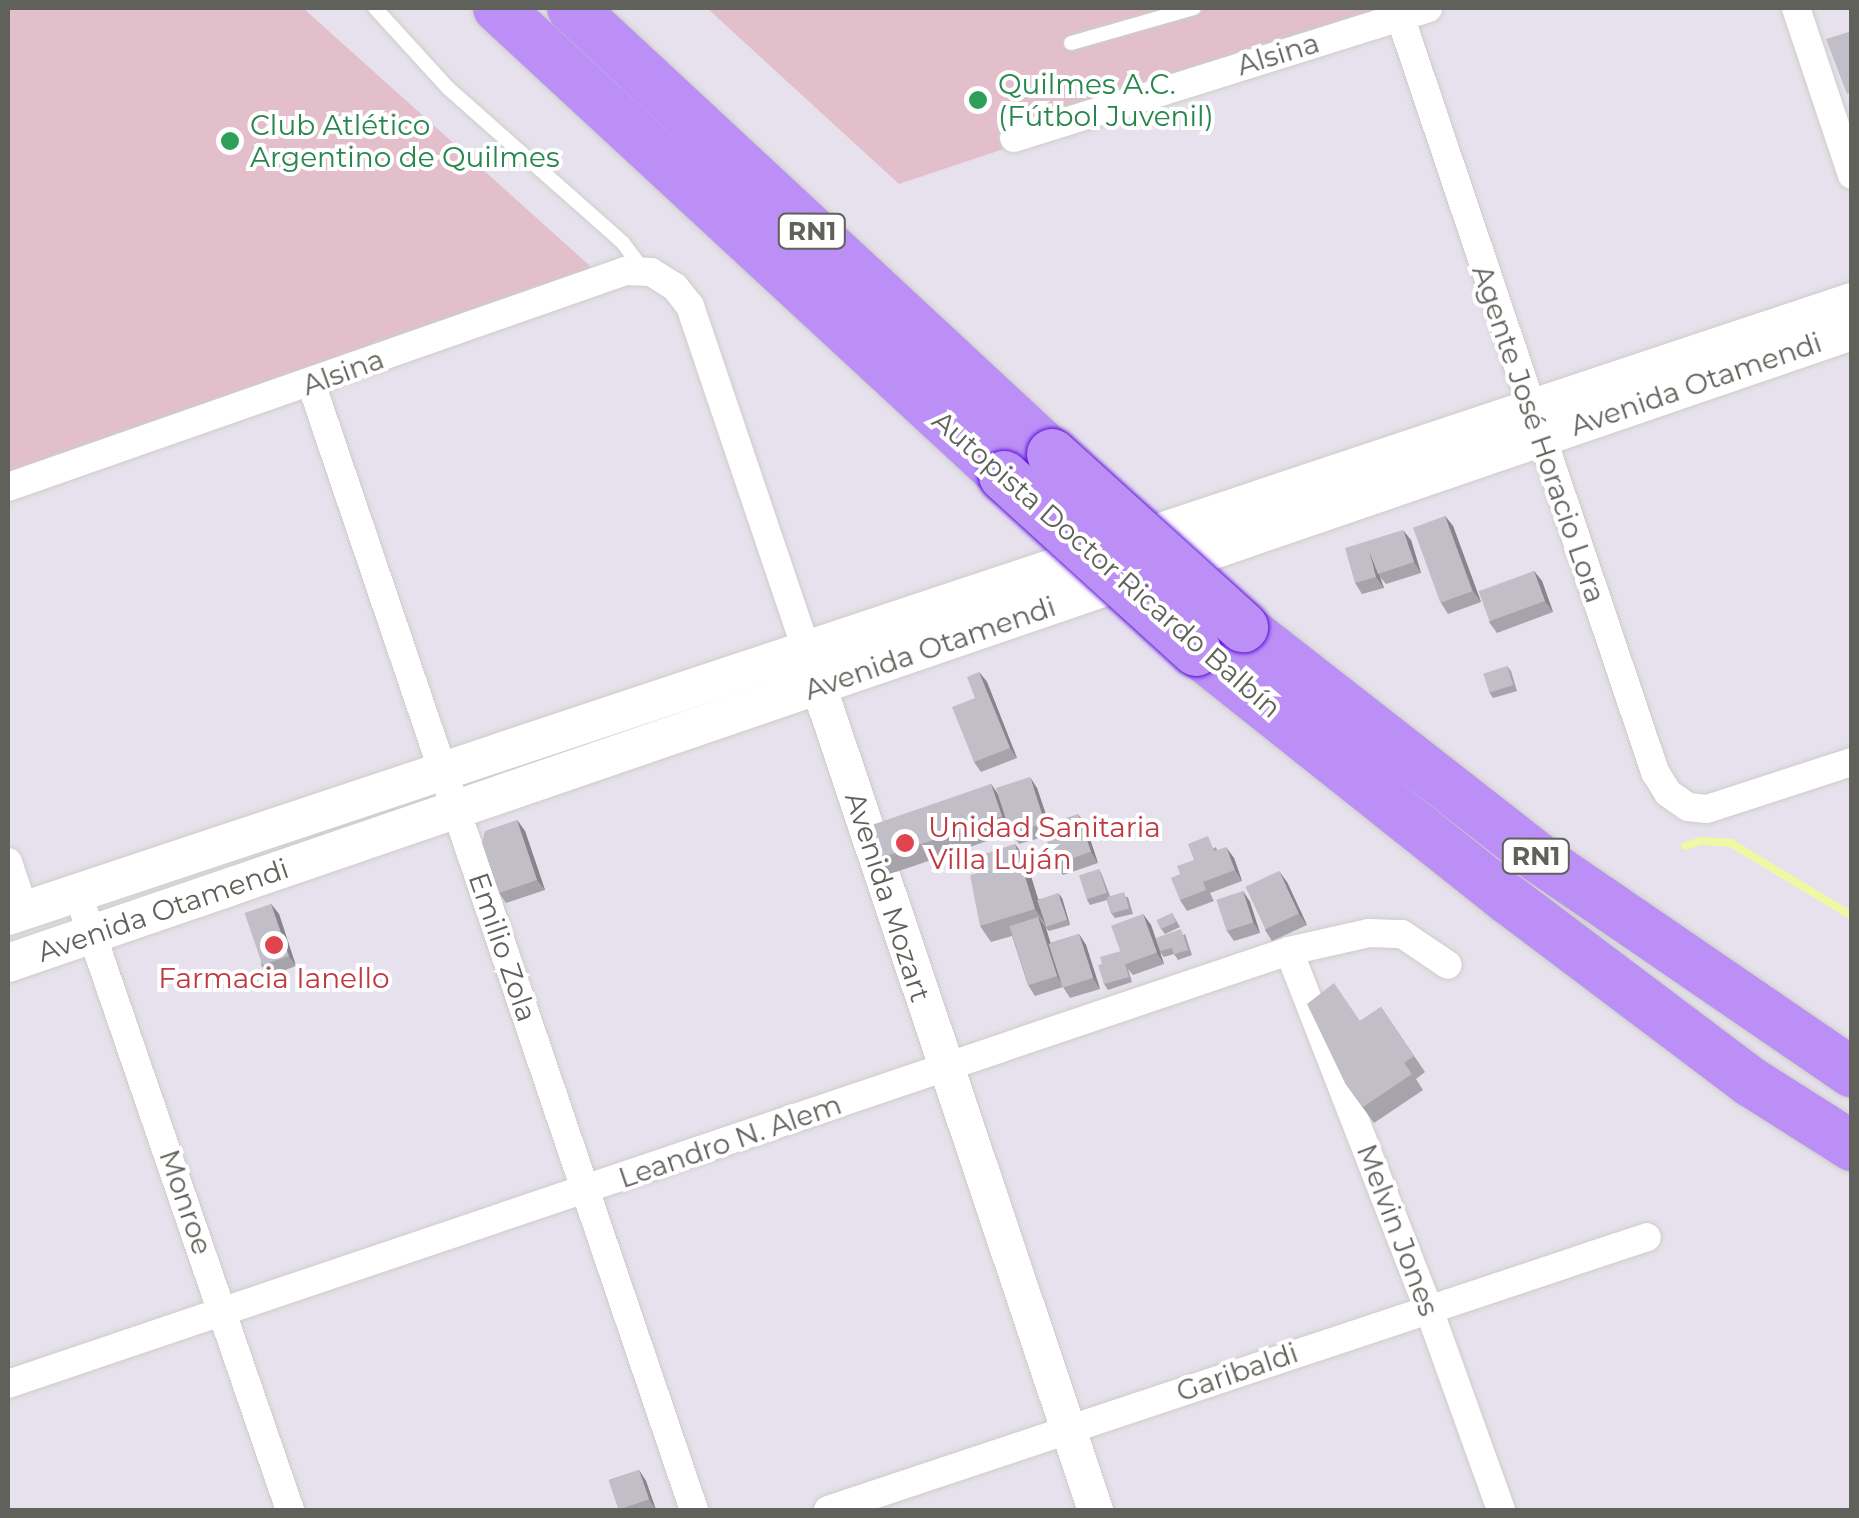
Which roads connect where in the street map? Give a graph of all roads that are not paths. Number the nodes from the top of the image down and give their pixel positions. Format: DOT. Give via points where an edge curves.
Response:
graph roads {
  1 [pos="376,8"];
  2 [pos="498,8"];
  3 [pos="572,8"];
  4 [pos="1194,8"];
  5 [pos="1428,8"];
  6 [pos="1796,8"];
  7 [pos="1398,12"];
  8 [pos="1071,43"];
  9 [pos="1014,138"];
  10 [pos="1852,175"];
  11 [pos="644,271"];
  12 [pos="1852,302"];
  13 [pos="1852,331"];
  14 [pos="311,383"];
  15 [pos="1535,424"];
  16 [pos="8,487"];
  17 [pos="812,669"];
  18 [pos="1852,762"];
  19 [pos="444,774"];
  20 [pos="456,810"];
  21 [pos="8,862"];
  22 [pos="78,894"];
  23 [pos="16,913"];
  24 [pos="92,935"];
  25 [pos="1289,951"];
  26 [pos="8,964"];
  27 [pos="1448,965"];
  28 [pos="944,1067"];
  29 [pos="1852,1073"];
  30 [pos="1751,1082"];
  31 [pos="1852,1146"];
  32 [pos="1852,1158"];
  33 [pos="586,1191"];
  34 [pos="1647,1236"];
  35 [pos="1428,1307"];
  36 [pos="224,1311"];
  37 [pos="8,1384"];
  38 [pos="1068,1429"];
  39 [pos="290,1510"];
  40 [pos="694,1510"];
  41 [pos="828,1510"];
  42 [pos="1095,1510"];
  43 [pos="1501,1510"];
  1 -- 11 [label="lane" via="448,88 623,243"];
  2 -- 30 [label="highway, Autopista Doctor Ricardo Balbín / RN1, bridge" via="1196,651"];
  3 -- 29 [label="highway, Autopista Doctor Ricardo Balbín / RN1, bridge" via="1243,627 1540,859"];
  4 -- 8 [label="lane"];
  5 -- 7 [label="street, Alsina"];
  6 -- 10 [label="street"];
  7 -- 9 [label="street, Alsina"];
  7 -- 15 [label="street, Agente José Horacio Lora"];
  11 -- 14 [label="street, Alsina" via="625,270"];
  11 -- 17 [label="street, Avenida Mozart" via="675,287 690,306"];
  12 -- 15 [label="main road, Avenida Otamendi"];
  13 -- 15 [label="main road, Avenida Otamendi"];
  14 -- 16 [label="street, Alsina"];
  14 -- 19 [label="street, Emilio Zola"];
  15 -- 17 [label="main road, Avenida Otamendi"];
  15 -- 18 [label="street, Agente José Horacio Lora" via="1655,772 1668,793 1688,807 1722,804"];
  17 -- 19 [label="main road, Avenida Otamendi"];
  17 -- 20 [label="main road, Avenida Otamendi"];
  17 -- 28 [label="street, Avenida Mozart"];
  19 -- 20 [label="street, Emilio Zola"];
  19 -- 22 [label="main road, Avenida Otamendi"];
  20 -- 24 [label="main road, Avenida Otamendi"];
  20 -- 33 [label="street, Emilio Zola"];
  21 -- 23 [label="street"];
  22 -- 23 [label="main road, Avenida Otamendi"];
  22 -- 24 [label="street, Monroe"];
  24 -- 26 [label="main road, Avenida Otamendi"];
  24 -- 36 [label="street, Monroe"];
  25 -- 27 [label="street, Leandro N. Alem" via="1369,933 1402,934"];
  25 -- 28 [label="street, Leandro N. Alem"];
  25 -- 35 [label="street, Melvin Jones"];
  28 -- 33 [label="street, Leandro N. Alem"];
  28 -- 38 [label="street, Avenida Mozart"];
  30 -- 31 [label="highway, Autopista Doctor Ricardo Balbín / RN1"];
  30 -- 32 [label="highway"];
  33 -- 36 [label="street, Leandro N. Alem"];
  33 -- 40 [label="street, Emilio Zola"];
  34 -- 35 [label="street, Garibaldi"];
  35 -- 38 [label="street, Garibaldi"];
  35 -- 43 [label="street, Melvin Jones"];
  36 -- 37 [label="street, Leandro N. Alem"];
  36 -- 39 [label="street, Monroe"];
  38 -- 41 [label="street, Garibaldi"];
  38 -- 42 [label="street, Avenida Mozart"];
}
